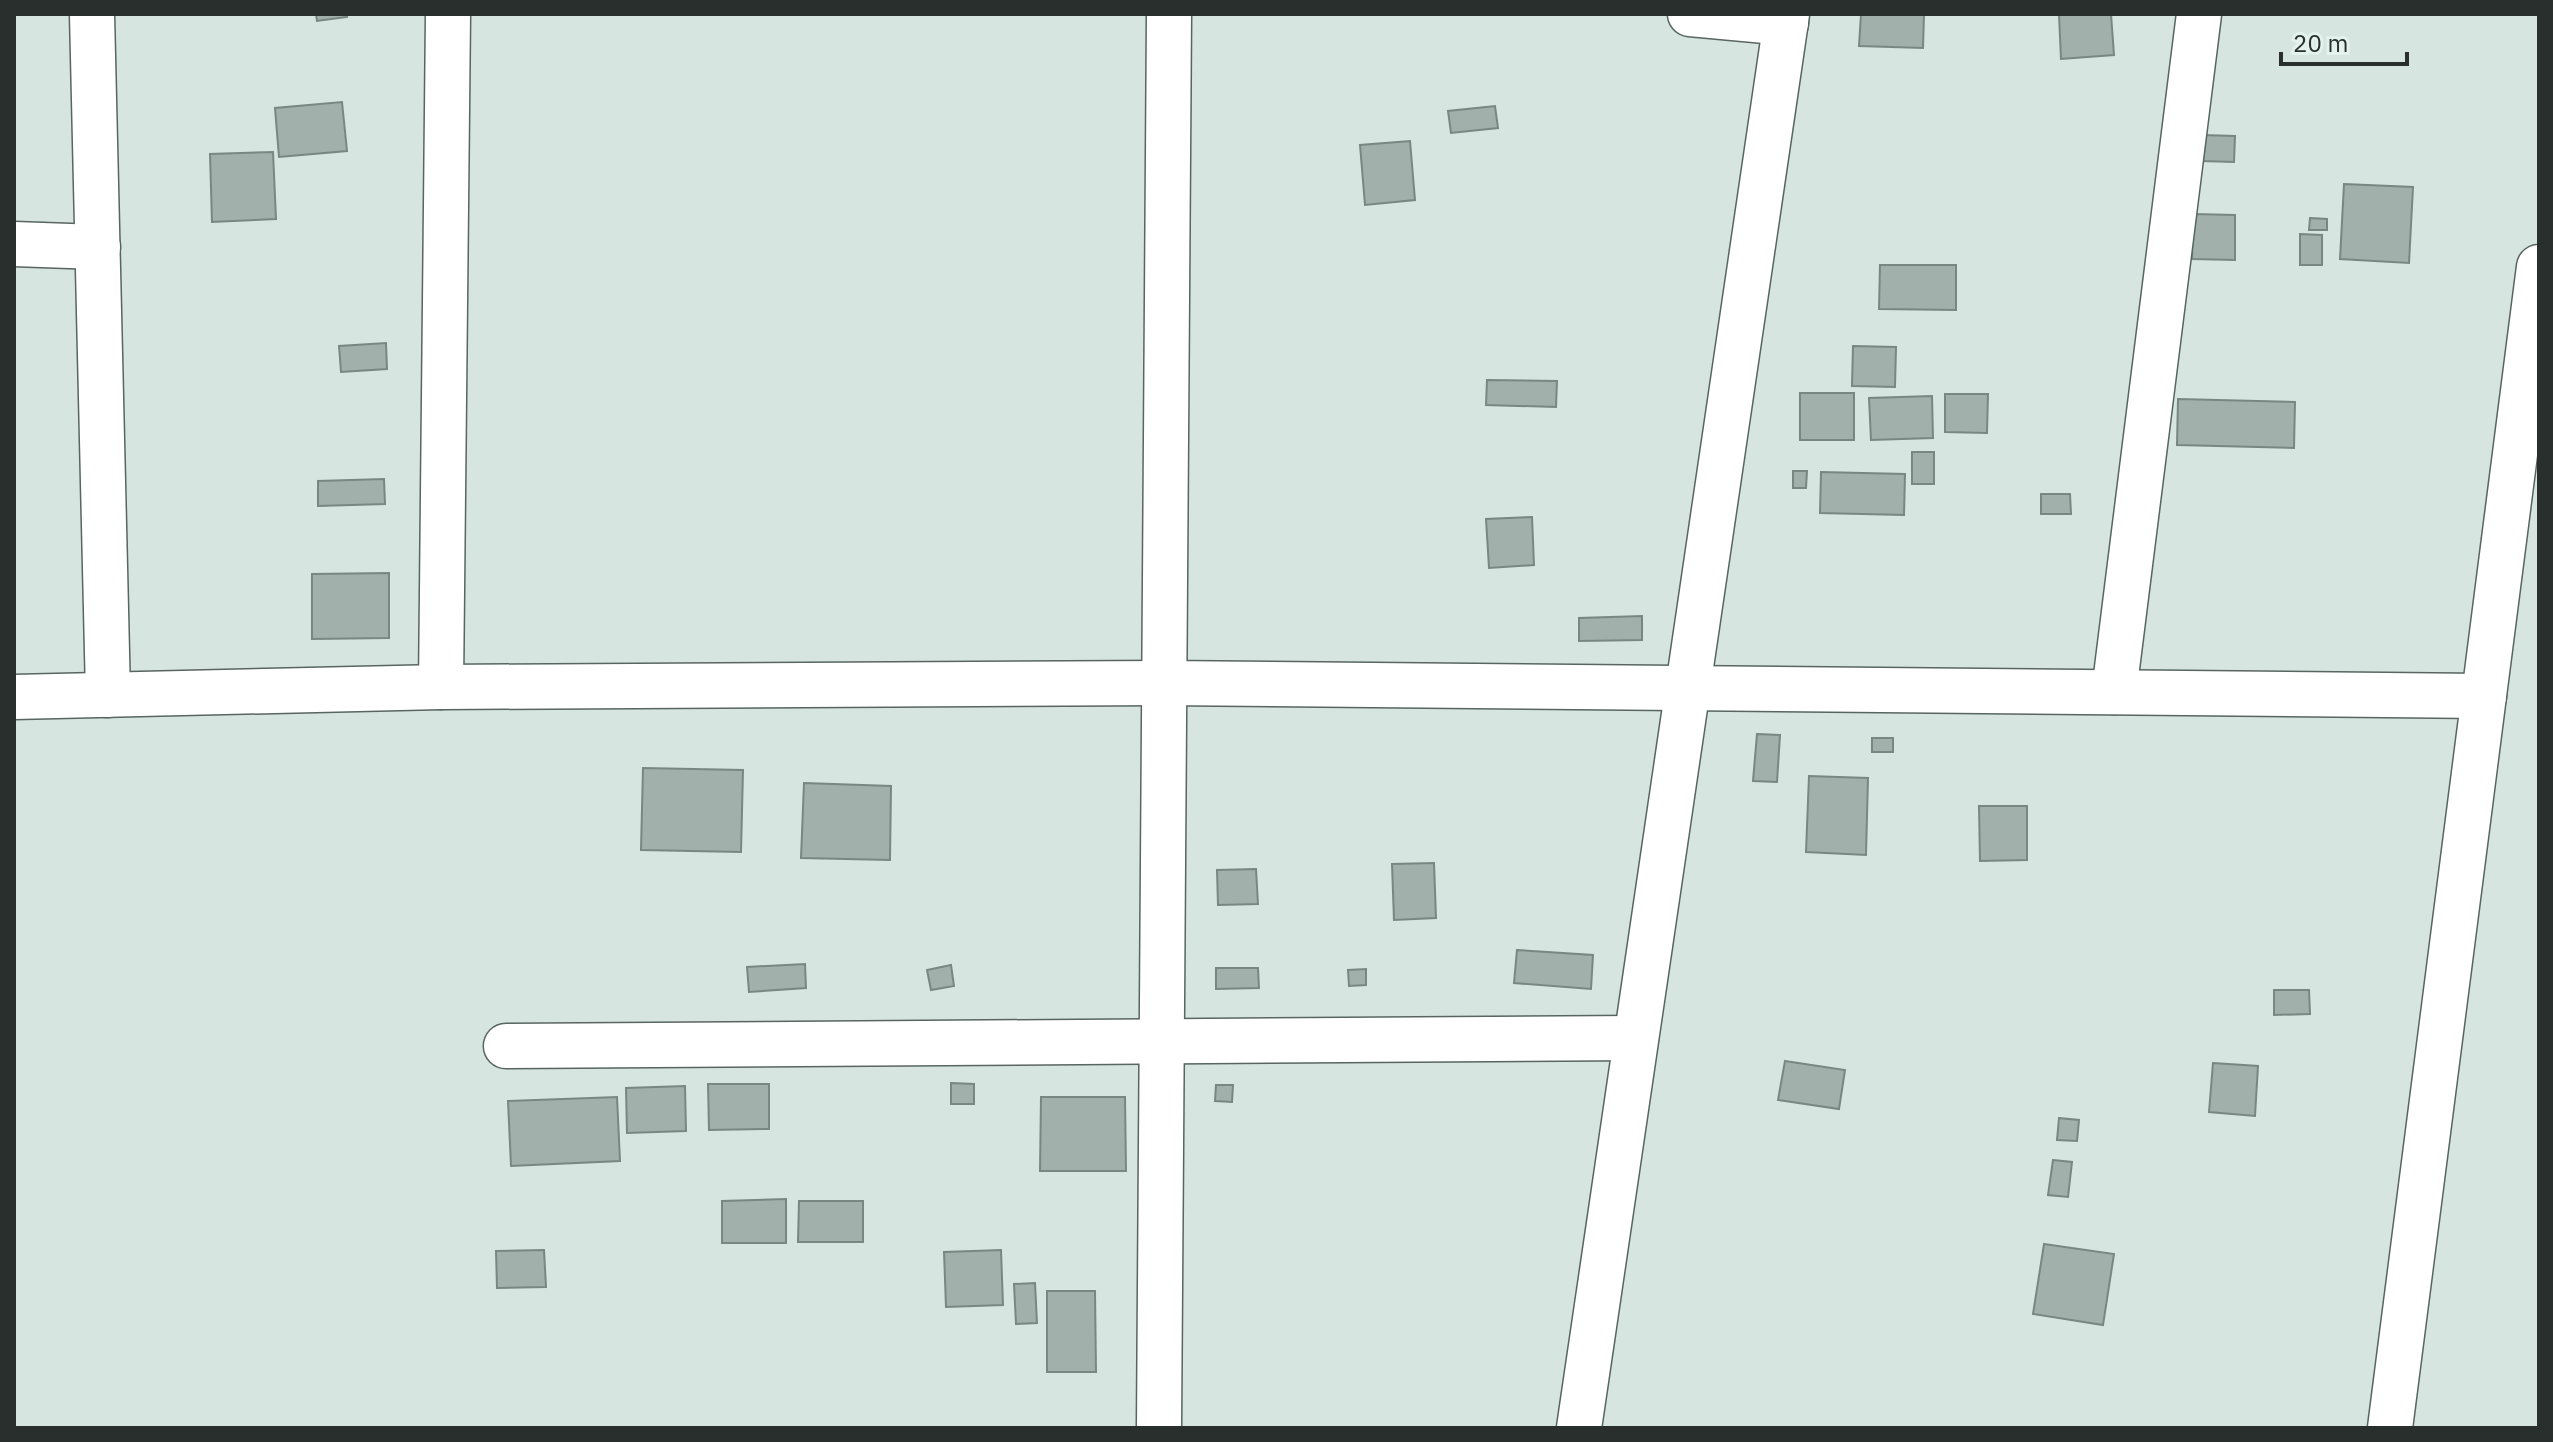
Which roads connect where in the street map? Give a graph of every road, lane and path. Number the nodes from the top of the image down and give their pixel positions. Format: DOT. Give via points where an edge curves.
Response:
graph roads {
  1 [pos="92,14"];
  2 [pos="448,14"];
  3 [pos="1169,14"];
  4 [pos="1690,14"];
  5 [pos="2199,14"];
  6 [pos="1787,18"];
  7 [pos="14,244"];
  8 [pos="98,247"];
  9 [pos="2539,267"];
  10 [pos="1164,683"];
  11 [pos="441,687"];
  12 [pos="1689,688"];
  13 [pos="2114,692"];
  14 [pos="108,695"];
  15 [pos="2484,696"];
  16 [pos="14,697"];
  17 [pos="1636,1038"];
  18 [pos="1161,1041"];
  19 [pos="506,1046"];
  20 [pos="1159,1428"];
  21 [pos="1579,1428"];
  22 [pos="2390,1428"];
  1 -- 8 [label="street"];
  2 -- 11 [label="street"];
  3 -- 10 [label="street"];
  4 -- 6 [label="street"];
  5 -- 13 [label="street"];
  6 -- 12 [label="street"];
  7 -- 8 [label="street"];
  8 -- 14 [label="street"];
  9 -- 15 [label="street"];
  10 -- 11 [label="street"];
  10 -- 12 [label="street"];
  10 -- 18 [label="street"];
  11 -- 14 [label="street"];
  12 -- 13 [label="street"];
  12 -- 17 [label="street"];
  13 -- 15 [label="street"];
  14 -- 16 [label="street"];
  15 -- 22 [label="street"];
  17 -- 18 [label="street"];
  17 -- 21 [label="street"];
  18 -- 19 [label="street"];
  18 -- 20 [label="street"];
}
